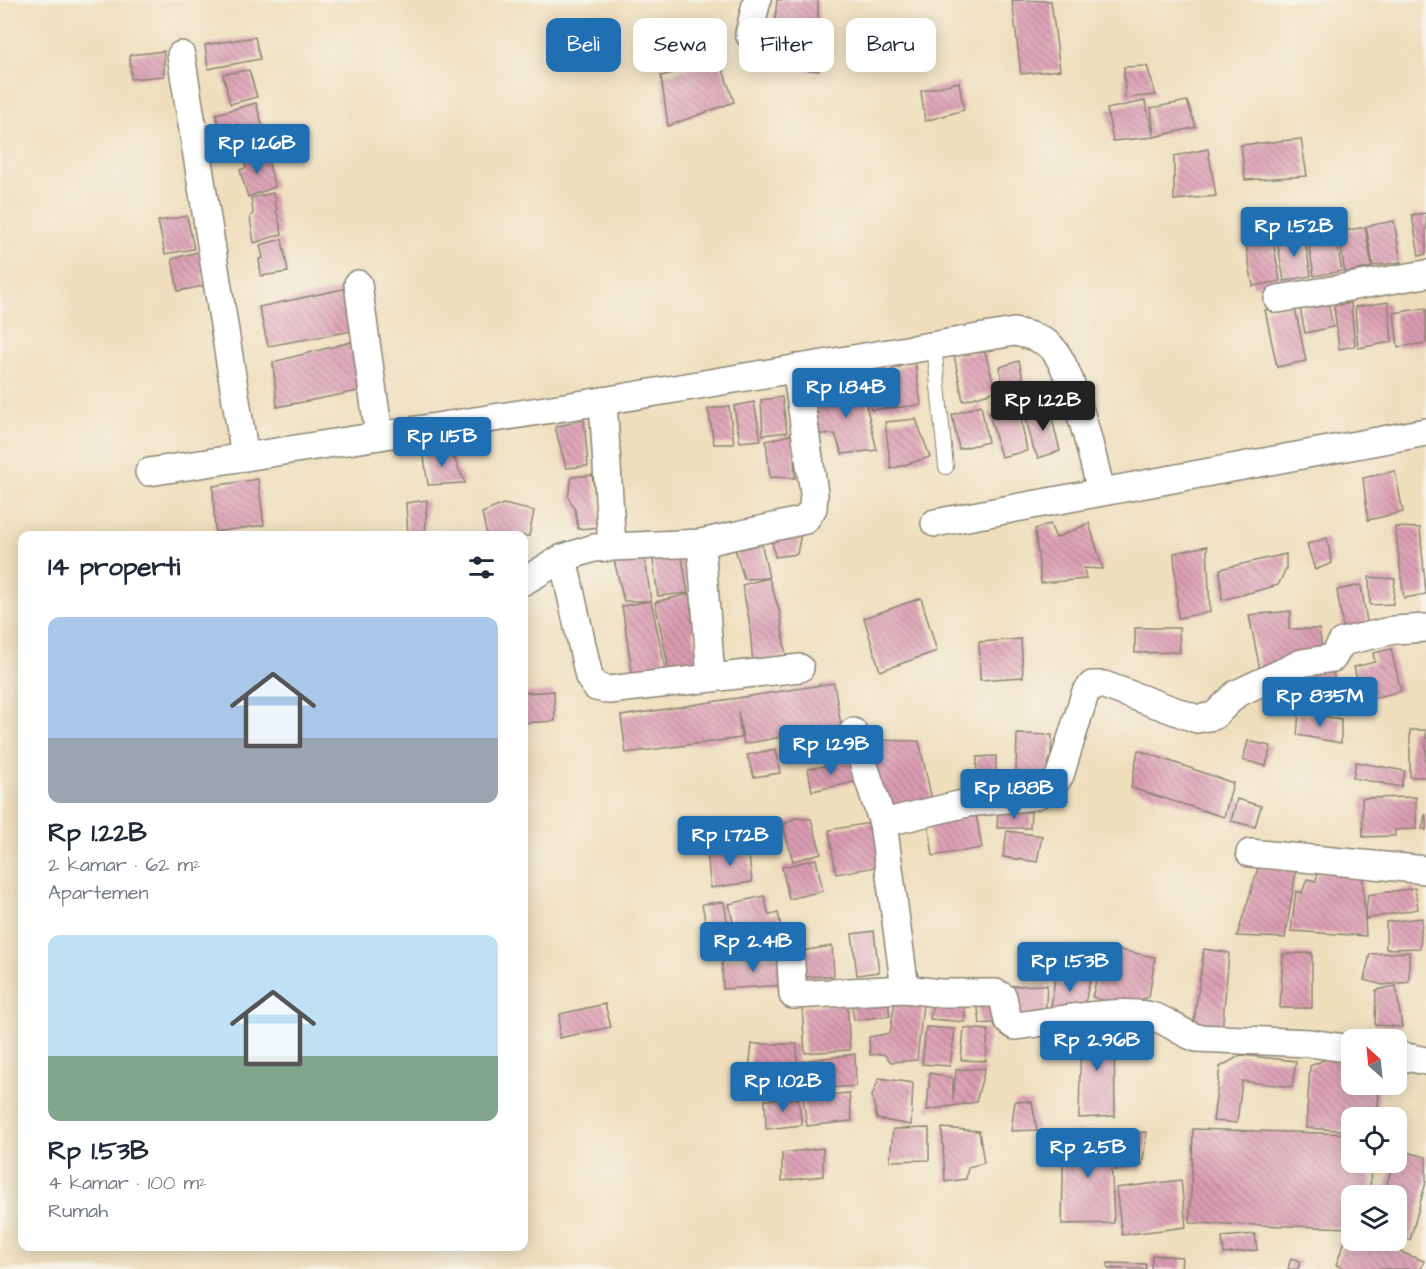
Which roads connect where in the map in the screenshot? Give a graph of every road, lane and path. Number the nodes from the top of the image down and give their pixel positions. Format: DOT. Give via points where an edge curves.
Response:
graph roads {
  1 [pos="757,0"];
  2 [pos="753,18"];
  3 [pos="181,56"];
  4 [pos="1426,274"];
  5 [pos="358,284"];
  6 [pos="1278,299"];
  7 [pos="934,345"];
  8 [pos="796,368"];
  9 [pos="603,401"];
  10 [pos="1426,432"];
  11 [pos="379,436"];
  12 [pos="245,457"];
  13 [pos="946,467"];
  14 [pos="149,472"];
  15 [pos="1101,491"];
  16 [pos="934,523"];
  17 [pos="701,543"];
  18 [pos="612,547"];
  19 [pos="563,558"];
  20 [pos="528,579"];
  21 [pos="1426,628"];
  22 [pos="800,668"];
  23 [pos="711,678"];
  24 [pos="853,732"];
  25 [pos="883,823"];
  26 [pos="1250,853"];
  27 [pos="1426,870"];
  28 [pos="791,964"];
  29 [pos="905,989"];
  30 [pos="1341,1047"];
  31 [pos="1407,1057"];
  32 [pos="1426,1061"];
  1 -- 2 [label="street"];
  3 -- 12 [label="street"];
  4 -- 6 [label="street"];
  5 -- 11 [label="street"];
  7 -- 8 [label="street"];
  7 -- 13 [label="lane"];
  7 -- 15 [label="street" via="1014,332 1029,334 1050,345 1077,404"];
  8 -- 9 [label="street"];
  8 -- 17 [label="street" via="813,508 805,520"];
  9 -- 11 [label="street"];
  9 -- 18 [label="street"];
  10 -- 15 [label="street"];
  11 -- 12 [label="street"];
  12 -- 14 [label="street"];
  15 -- 16 [label="street"];
  17 -- 18 [label="street"];
  17 -- 23 [label="street"];
  18 -- 19 [label="street"];
  19 -- 20 [label="street"];
  19 -- 23 [label="street" via="589,677 596,687 609,690"];
  21 -- 25 [label="street" via="1394,630 1342,642 1333,658 1302,663 1236,694 1214,716 1197,720 1104,685 1092,685 1085,694 1060,775 1051,789 1034,796 967,803"];
  22 -- 23 [label="street"];
  24 -- 25 [label="street"];
  25 -- 29 [label="street"];
  26 -- 27 [label="street"];
  28 -- 29 [label="street" via="793,995"];
  29 -- 30 [label="street" via="996,993 1003,997 1008,1021 1015,1026 1144,1015 1164,1020 1197,1038"];
  31 -- 32 [label="street"];
}
